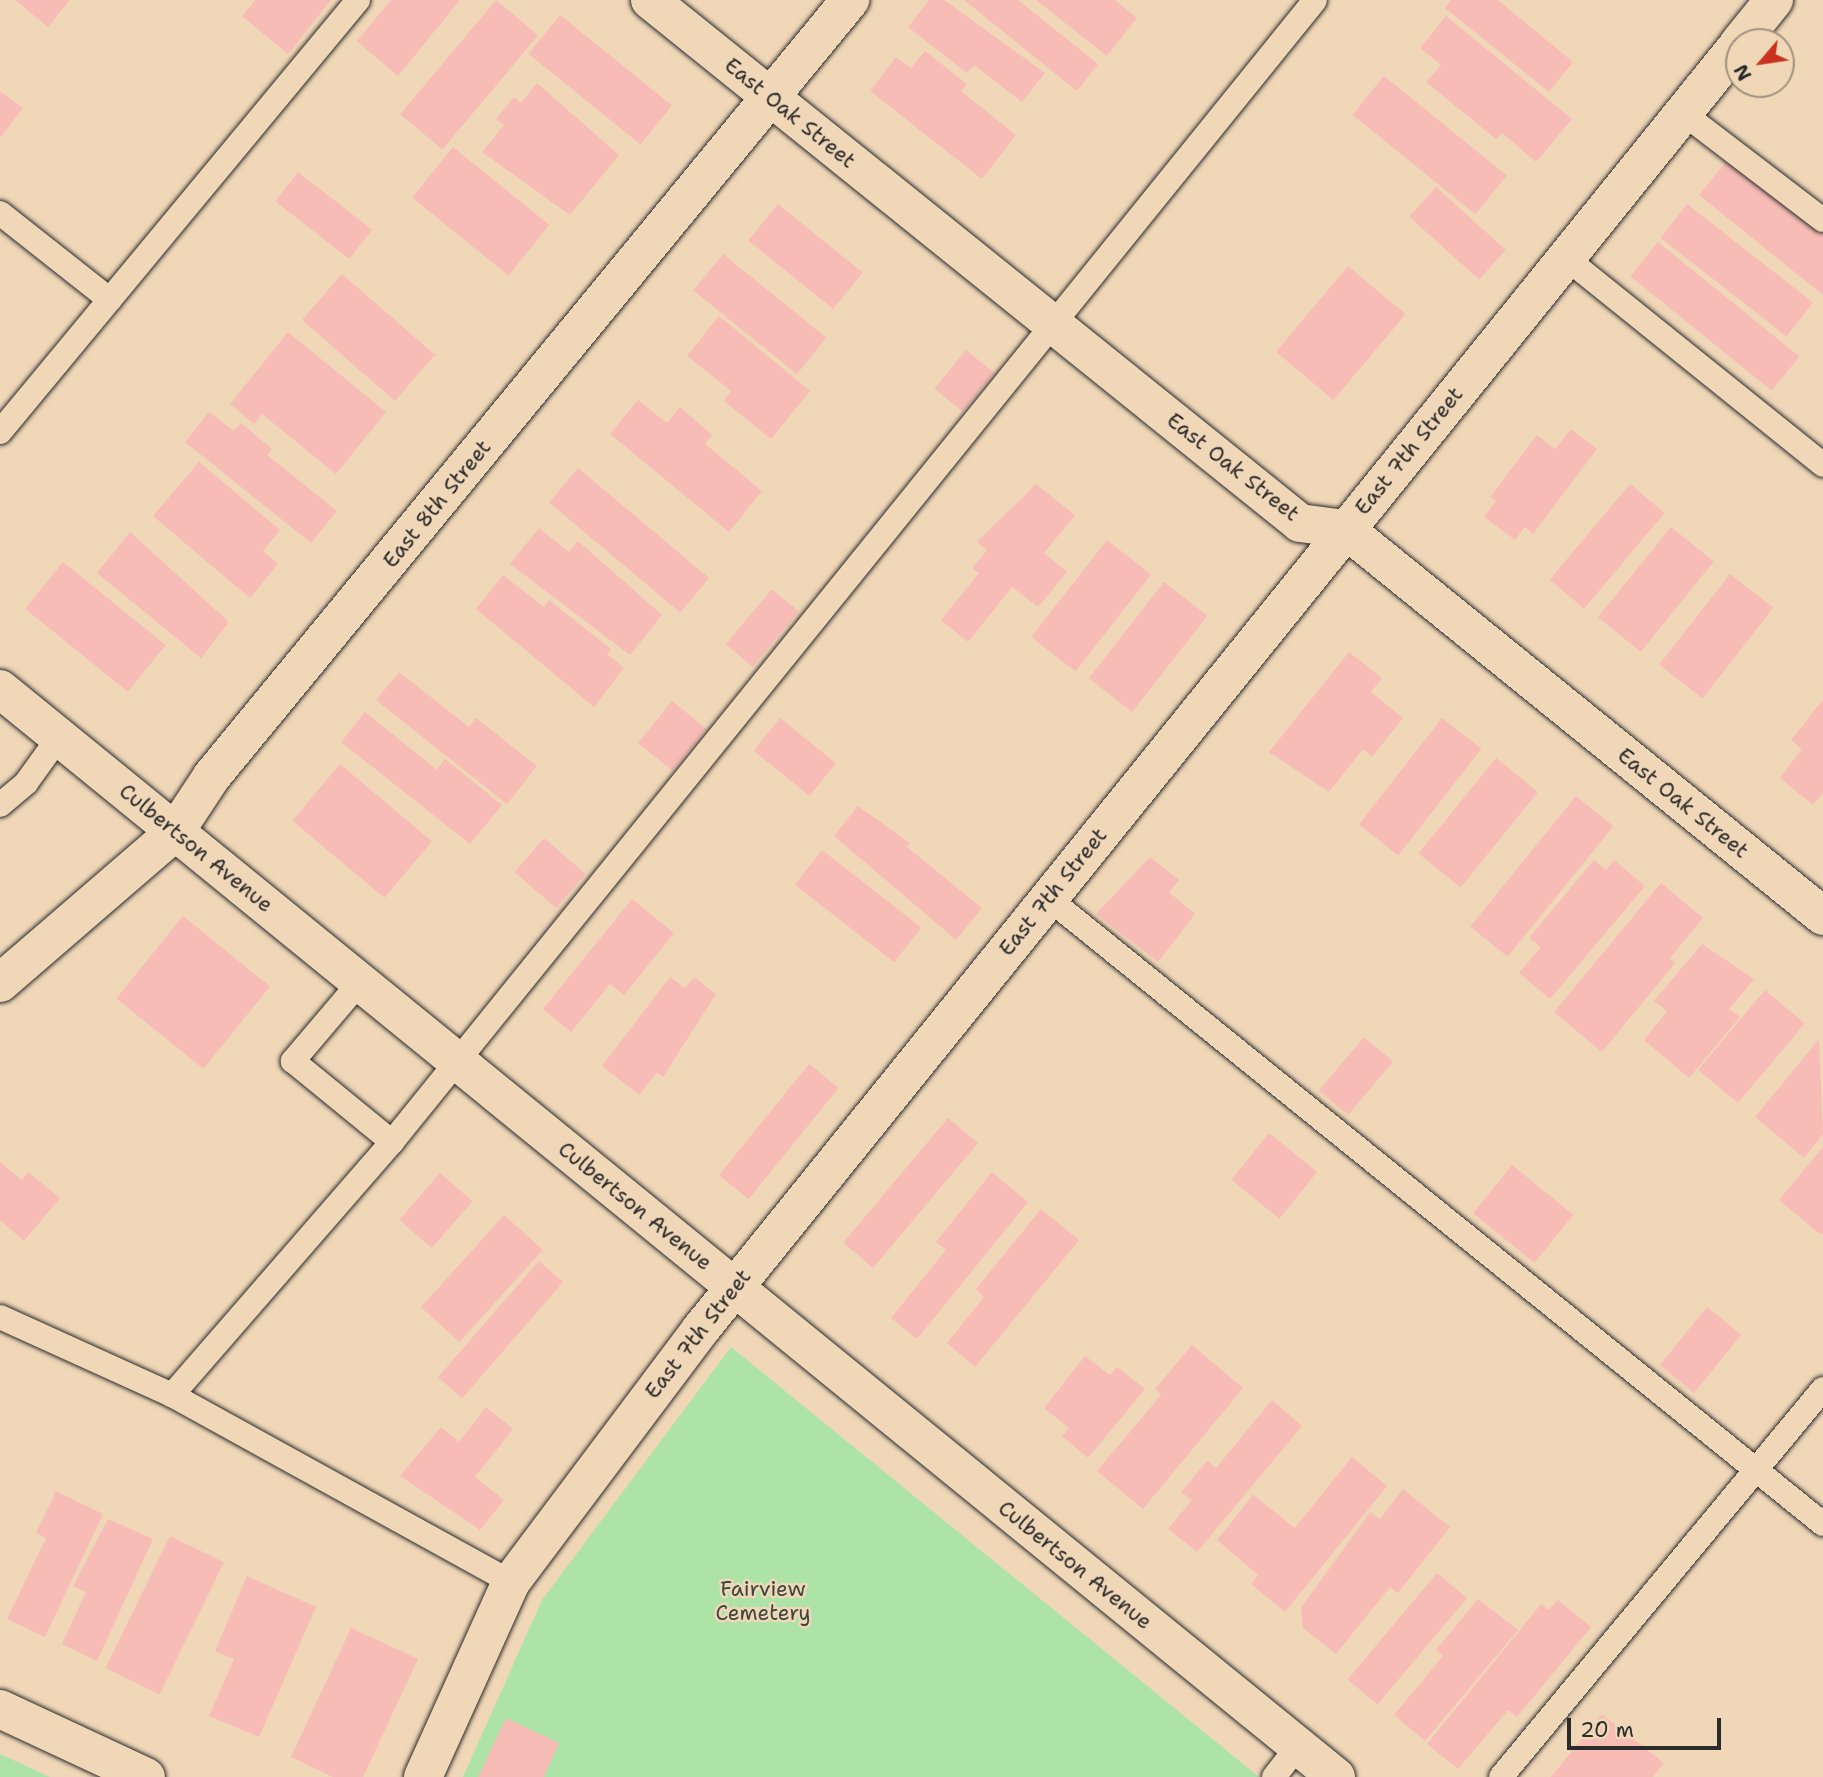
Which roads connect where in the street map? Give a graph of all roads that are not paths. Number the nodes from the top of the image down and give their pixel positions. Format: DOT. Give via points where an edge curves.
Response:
graph roads {
  1 [pos="358,0"];
  2 [pos="650,0"];
  3 [pos="850,0"];
  4 [pos="1315,0"];
  5 [pos="1774,0"];
  6 [pos="1752,28"];
  7 [pos="1725,61"];
  8 [pos="770,97"];
  9 [pos="1683,113"];
  10 [pos="0,213"];
  11 [pos="1823,220"];
  12 [pos="1566,258"];
  13 [pos="110,300"];
  14 [pos="1055,326"];
  15 [pos="0,432"];
  16 [pos="1823,465"];
  17 [pos="1345,529"];
  18 [pos="0,689"];
  19 [pos="60,737"];
  20 [pos="0,805"];
  21 [pos="175,832"];
  22 [pos="1048,898"];
  23 [pos="1823,916"];
  24 [pos="360,982"];
  25 [pos="0,983"];
  26 [pos="458,1062"];
  27 [pos="392,1142"];
  28 [pos="734,1287"];
  29 [pos="0,1317"];
  30 [pos="1823,1389"];
  31 [pos="172,1395"];
  32 [pos="1757,1470"];
  33 [pos="1823,1524"];
  34 [pos="511,1582"];
  35 [pos="0,1709"];
  36 [pos="1298,1746"];
  37 [pos="146,1777"];
  38 [pos="423,1777"];
  39 [pos="1274,1777"];
  40 [pos="1336,1777"];
  41 [pos="1501,1777"];
  1 -- 13 [label="lane"];
  2 -- 8 [label="street, East Oak Street"];
  3 -- 8 [label="street, East 8th Street"];
  4 -- 14 [label="lane"];
  5 -- 6 [label="street, East 7th Street"];
  7 -- 9 [label="street, East 7th Street"];
  8 -- 14 [label="street, East Oak Street"];
  8 -- 21 [label="street, East 8th Street" via="212,776"];
  9 -- 11 [label="lane"];
  9 -- 12 [label="street, East 7th Street"];
  10 -- 13 [label="lane"];
  12 -- 16 [label="lane"];
  12 -- 17 [label="street, East 7th Street"];
  13 -- 15 [label="lane"];
  14 -- 17 [label="street, East Oak Street" via="1300,523"];
  14 -- 26 [label="lane"];
  17 -- 22 [label="street, East 7th Street"];
  17 -- 23 [label="street, East Oak Street"];
  18 -- 19 [label="street, Culbertson Avenue"];
  19 -- 20 [label="lane" via="26,783"];
  19 -- 21 [label="street, Culbertson Avenue"];
  21 -- 24 [label="street, Culbertson Avenue"];
  21 -- 25 [label="street, East 8th Street"];
  22 -- 28 [label="street, East 7th Street"];
  22 -- 32 [label="lane"];
  24 -- 26 [label="street, Culbertson Avenue"];
  24 -- 27 [label="lane" via="293,1061"];
  26 -- 27 [label="lane"];
  26 -- 28 [label="street, Culbertson Avenue"];
  27 -- 31 [label="lane"];
  28 -- 34 [label="street, East 7th Street"];
  28 -- 36 [label="street, Culbertson Avenue"];
  29 -- 31 [label="lane"];
  30 -- 32 [label="lane"];
  31 -- 34 [label="lane"];
  32 -- 33 [label="lane"];
  32 -- 41 [label="lane"];
  34 -- 38 [label="street, East 7th Street"];
  35 -- 37 [label="street"];
  36 -- 39 [label="lane"];
  36 -- 40 [label="street, Culbertson Avenue"];
}
